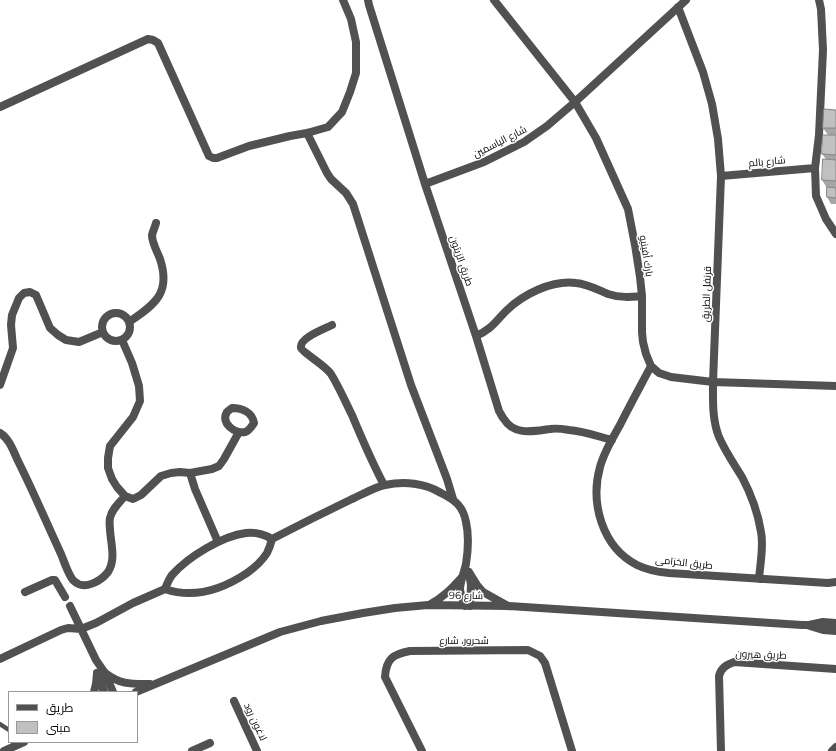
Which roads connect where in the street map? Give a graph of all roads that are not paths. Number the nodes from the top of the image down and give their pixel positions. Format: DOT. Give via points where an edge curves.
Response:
graph roads {
  1 [pos="343,0"];
  2 [pos="368,0"];
  3 [pos="494,0"];
  4 [pos="686,0"];
  5 [pos="819,0"];
  6 [pos="678,7"];
  7 [pos="575,102"];
  8 [pos="0,108"];
  9 [pos="307,133"];
  10 [pos="815,168"];
  11 [pos="721,176"];
  12 [pos="424,184"];
  13 [pos="156,223"];
  14 [pos="836,234"];
  15 [pos="642,296"];
  16 [pos="130,322"];
  17 [pos="332,325"];
  18 [pos="103,332"];
  19 [pos="476,336"];
  20 [pos="122,340"];
  21 [pos="651,366"];
  22 [pos="0,382"];
  23 [pos="713,382"];
  24 [pos="836,386"];
  25 [pos="239,432"];
  26 [pos="0,433"];
  27 [pos="612,440"];
  28 [pos="190,473"];
  29 [pos="384,485"];
  30 [pos="125,496"];
  31 [pos="453,499"];
  32 [pos="272,539"];
  33 [pos="218,542"];
  34 [pos="466,574"];
  35 [pos="759,579"];
  36 [pos="836,582"];
  37 [pos="165,589"];
  38 [pos="25,592"];
  39 [pos="65,598"];
  40 [pos="70,606"];
  41 [pos="428,606"];
  42 [pos="468,606"];
  43 [pos="509,606"];
  44 [pos="836,623"];
  45 [pos="809,625"];
  46 [pos="81,629"];
  47 [pos="836,631"];
  48 [pos="0,659"];
  49 [pos="836,669"];
  50 [pos="101,673"];
  51 [pos="155,684"];
  52 [pos="94,691"];
  53 [pos="104,691"];
  54 [pos="112,691"];
  55 [pos="138,691"];
  56 [pos="234,701"];
  57 [pos="22,743"];
  58 [pos="210,743"];
  59 [pos="836,747"];
  60 [pos="4,751"];
  61 [pos="192,751"];
  62 [pos="257,751"];
  63 [pos="422,751"];
  64 [pos="572,751"];
  65 [pos="721,751"];
  66 [pos="832,751"];
  1 -- 9 [label="street" via="351,19 356,42 356,73 342,112 328,127"];
  2 -- 12 [label="street, طريق الزيتون"];
  3 -- 7 [label="street, بارك أفينيو"];
  4 -- 6 [label="street, شارع الياسمين"];
  5 -- 10 [label="street" via="823,50"];
  6 -- 7 [label="street, شارع الياسمين"];
  6 -- 11 [label="street, قرنفل الطريق" via="703,72 712,104"];
  7 -- 12 [label="street, شارع الياسمين" via="524,142 484,162"];
  7 -- 15 [label="street, بارك أفينيو" via="596,138 628,209"];
  8 -- 9 [label="street" via="148,39 158,43 209,156 218,158 248,146"];
  9 -- 31 [label="street" via="327,174 353,204 411,385"];
  10 -- 11 [label="street, شارع بالم"];
  10 -- 14 [label="street" via="816,196"];
  11 -- 23 [label="street, قرنفل الطريق"];
  12 -- 19 [label="street, طريق الزيتون"];
  13 -- 16 [label="street" via="152,235 163,271 162,290 156,300"];
  15 -- 19 [label="street" via="627,298 576,283 561,283 529,294 507,310 492,327"];
  15 -- 21 [label="street, بارك أفينيو" via="643,342"];
  16 -- 18 [label="street" via="120,313 111,314 103,324"];
  16 -- 20 [label="street" via="130,332"];
  17 -- 29 [label="street" via="307,337 301,348 329,370"];
  18 -- 20 [label="street" via="111,340"];
  18 -- 22 [label="street" via="79,342 66,340 50,328 36,295 24,293 12,315 13,348"];
  19 -- 27 [label="street, طريق الزيتون" via="504,421 520,431 569,430"];
  20 -- 30 [label="street" via="139,386 140,402 133,416 110,446 108,458 112,479"];
  21 -- 23 [label="street" via="659,374"];
  21 -- 27 [label="street, طريق الخزامى"];
  23 -- 24 [label="street"];
  23 -- 35 [label="street, قرنفل الطريق" via="715,425 749,492 762,534"];
  25 -- 28 [label="street" via="219,466"];
  26 -- 30 [label="street" via="10,446 72,579 80,585 95,583 109,571 113,556 109,520 113,510"];
  27 -- 35 [label="street, طريق الخزامى" via="600,468 597,497 604,530 621,554 637,565 656,571"];
  28 -- 30 [label="street" via="161,476 141,495 133,499"];
  28 -- 33 [label="street"];
  29 -- 31 [label="street" via="417,484 433,488"];
  29 -- 32 [label="street"];
  31 -- 34 [label="street" via="461,509 467,531"];
  32 -- 33 [label="street" via="266,535 245,533"];
  32 -- 37 [label="street" via="266,554 254,568 235,581 201,592 183,593"];
  33 -- 37 [label="street" via="199,552 172,575"];
  34 -- 41 [label="street" via="440,599"];
  34 -- 42 [label="street" via="460,588"];
  34 -- 43 [label="street" via="483,592"];
  35 -- 36 [label="street, طريق الخزامى"];
  37 -- 46 [label="street"];
  38 -- 39 [label="street" via="55,580"];
  40 -- 46 [label="street"];
  41 -- 42 [label="street, شارع 96"];
  41 -- 51 [label="street, شارع 96" via="363,613 280,632"];
  42 -- 43 [label="street, شارع 96"];
  43 -- 45 [label="street, شارع 96"];
  44 -- 45 [label="street, شارع 96"];
  45 -- 47 [label="street, شارع 96"];
  46 -- 48 [label="street" via="60,630"];
  46 -- 50 [label="street"];
  49 -- 65 [label="street, طريق هيرون" via="734,662 727,664 719,676"];
  50 -- 51 [label="street" via="120,682"];
  50 -- 52 [label="street"];
  50 -- 53 [label="street"];
  50 -- 54 [label="street"];
  51 -- 55 [label="street, شارع 96"];
  56 -- 62 [label="street, لاغون رود"];
  57 -- 60 [label="street"];
  58 -- 61 [label="street"];
  59 -- 66 [label="street"];
  63 -- 64 [label="street, شحرور، شارع" via="385,677 386,668 393,657 401,652 528,650 540,656 545,663"];
}
